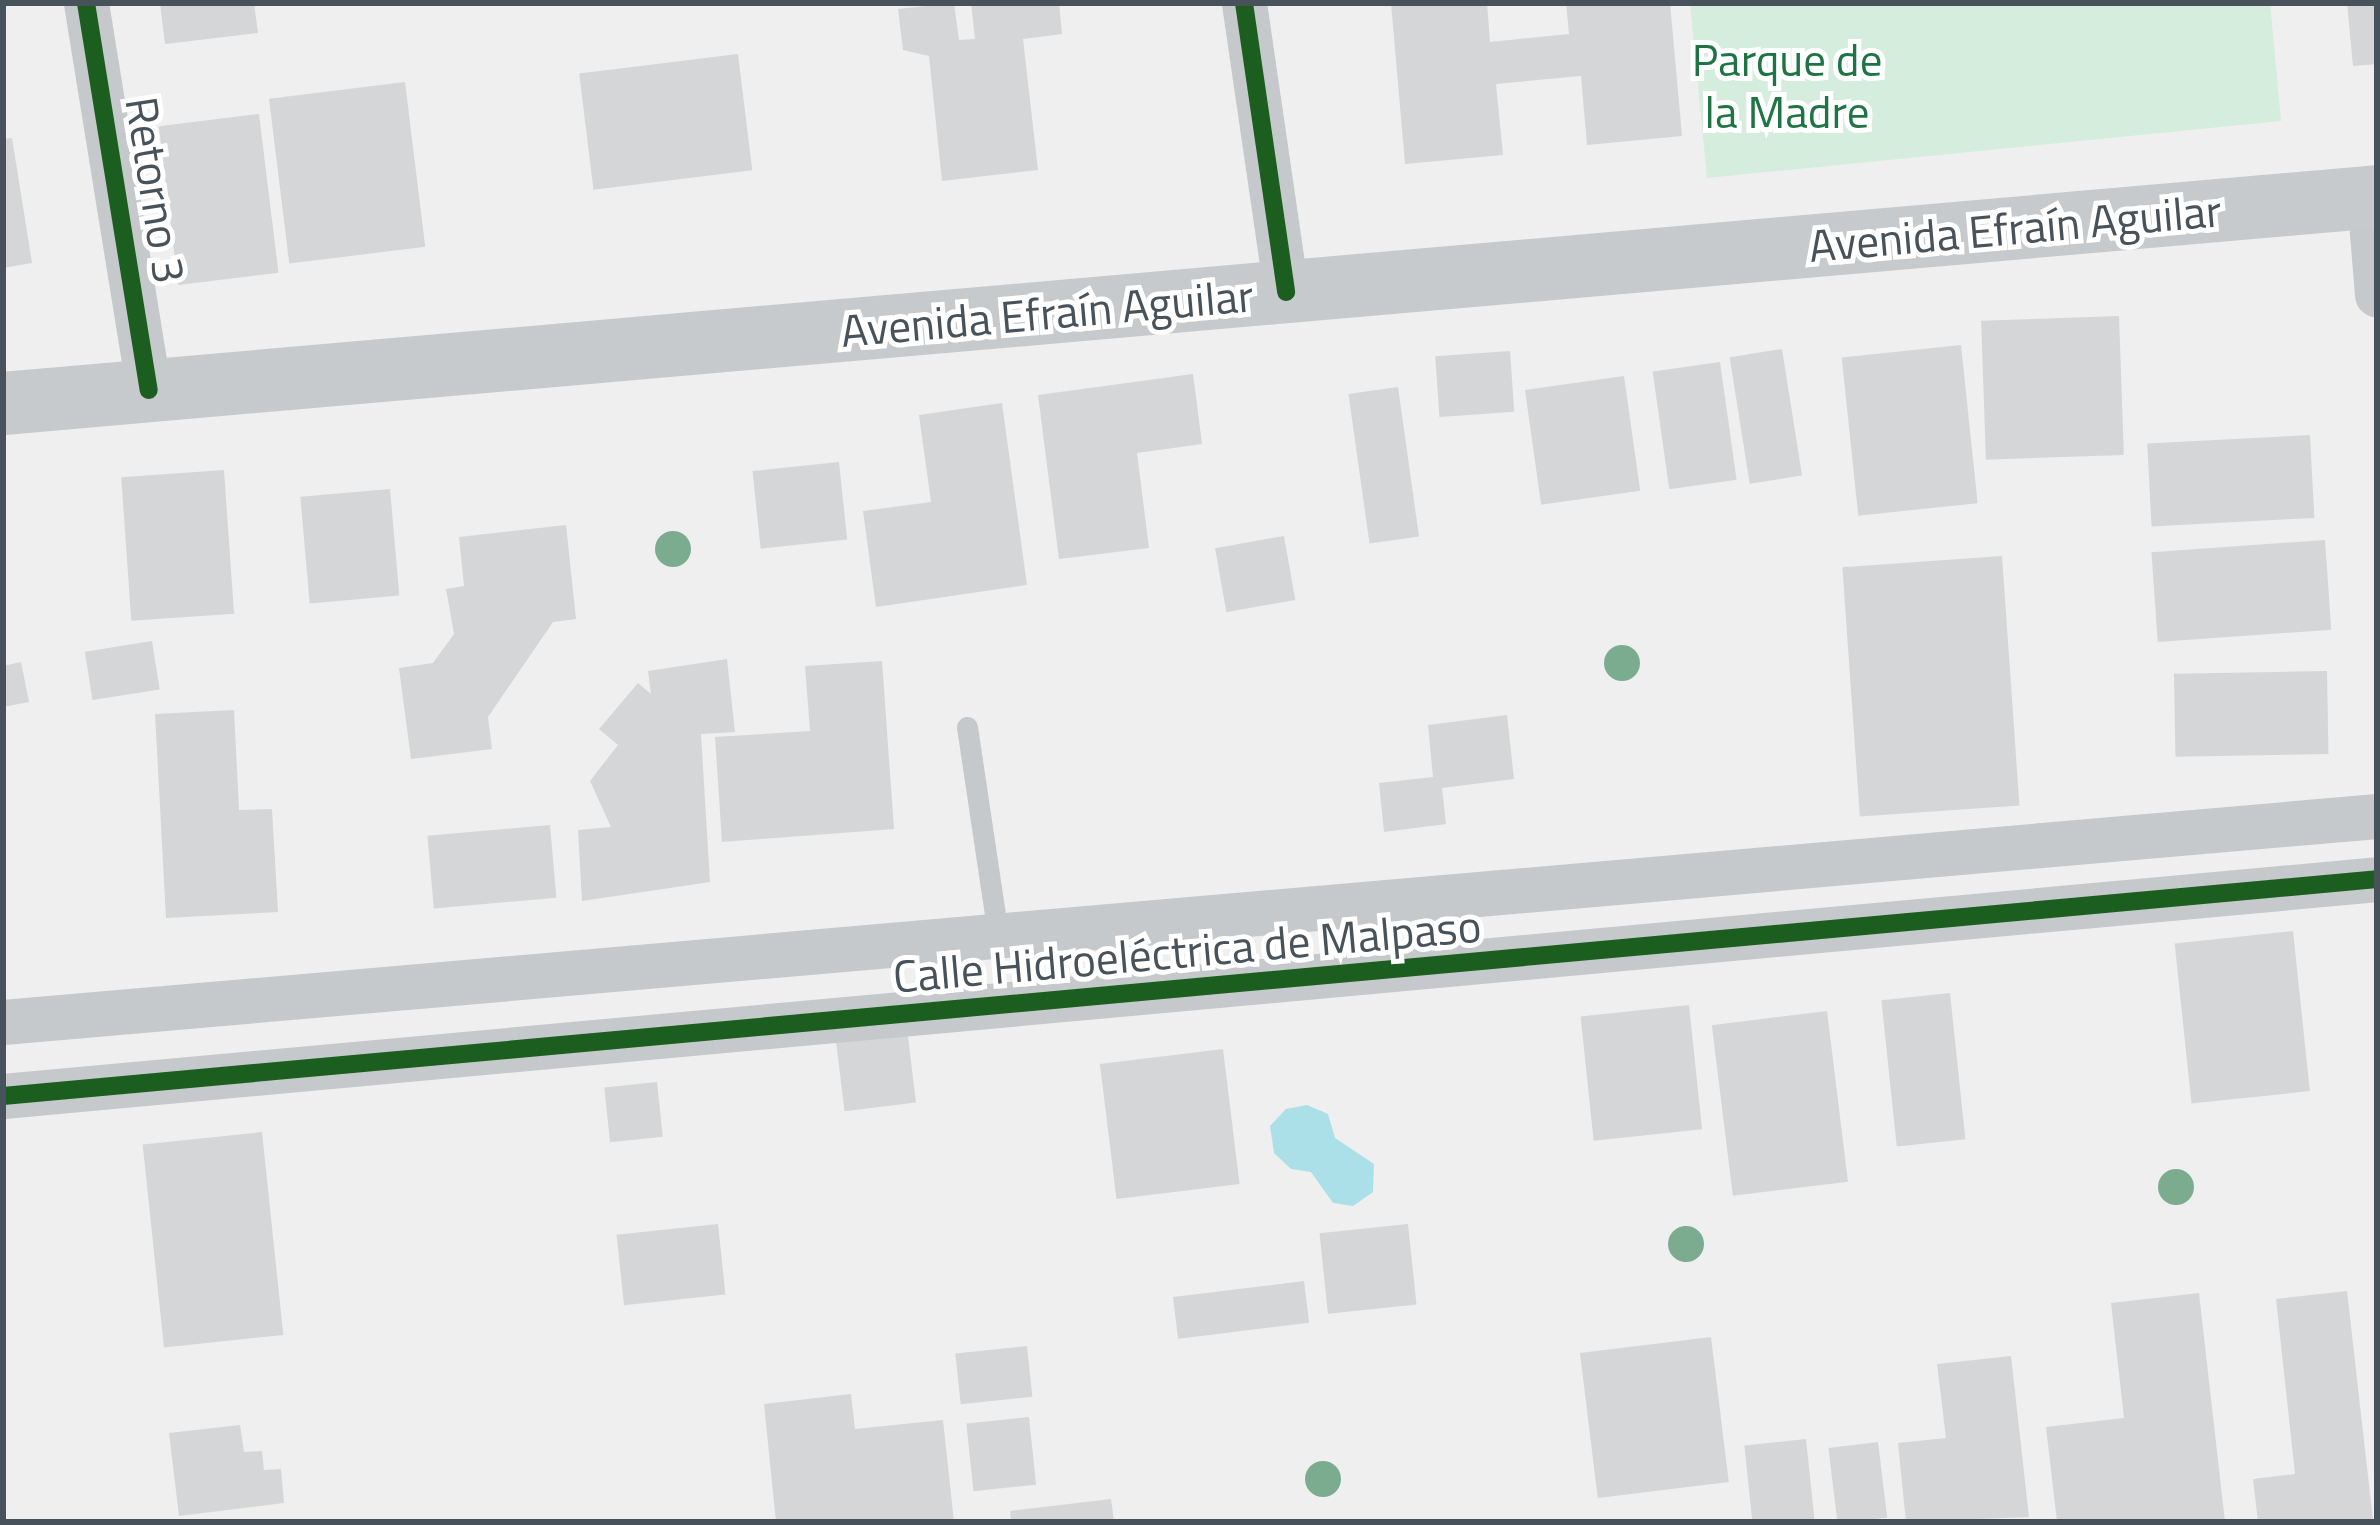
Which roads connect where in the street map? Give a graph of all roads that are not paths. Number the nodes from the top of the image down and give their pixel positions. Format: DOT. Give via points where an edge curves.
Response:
graph roads {
  1 [pos="86,3"];
  2 [pos="1244,3"];
  3 [pos="2373,197"];
  4 [pos="1286,292"];
  5 [pos="2377,296"];
  6 [pos="149,390"];
  7 [pos="3,403"];
  8 [pos="967,727"];
  9 [pos="2377,816"];
  10 [pos="2377,879"];
  11 [pos="998,935"];
  12 [pos="1010,1007"];
  13 [pos="3,1022"];
  14 [pos="3,1096"];
  1 -- 6 [label="street, Retorno 3"];
  2 -- 4 [label="street"];
  3 -- 4 [label="main road, Avenida Efraín Aguilar"];
  3 -- 5 [label="street"];
  4 -- 6 [label="main road, Avenida Efraín Aguilar"];
  6 -- 7 [label="main road, Avenida Efraín Aguilar"];
  8 -- 11 [label="lane"];
  9 -- 11 [label="street, Calle Hidroeléctrica de Malpaso"];
  10 -- 12 [label="street, Calle Hidroeléctrica de Malpaso"];
  11 -- 12 [label="street"];
  11 -- 13 [label="street, Calle Hidroeléctrica de Malpaso"];
  12 -- 14 [label="street, Calle Hidroeléctrica de Malpaso"];
}
